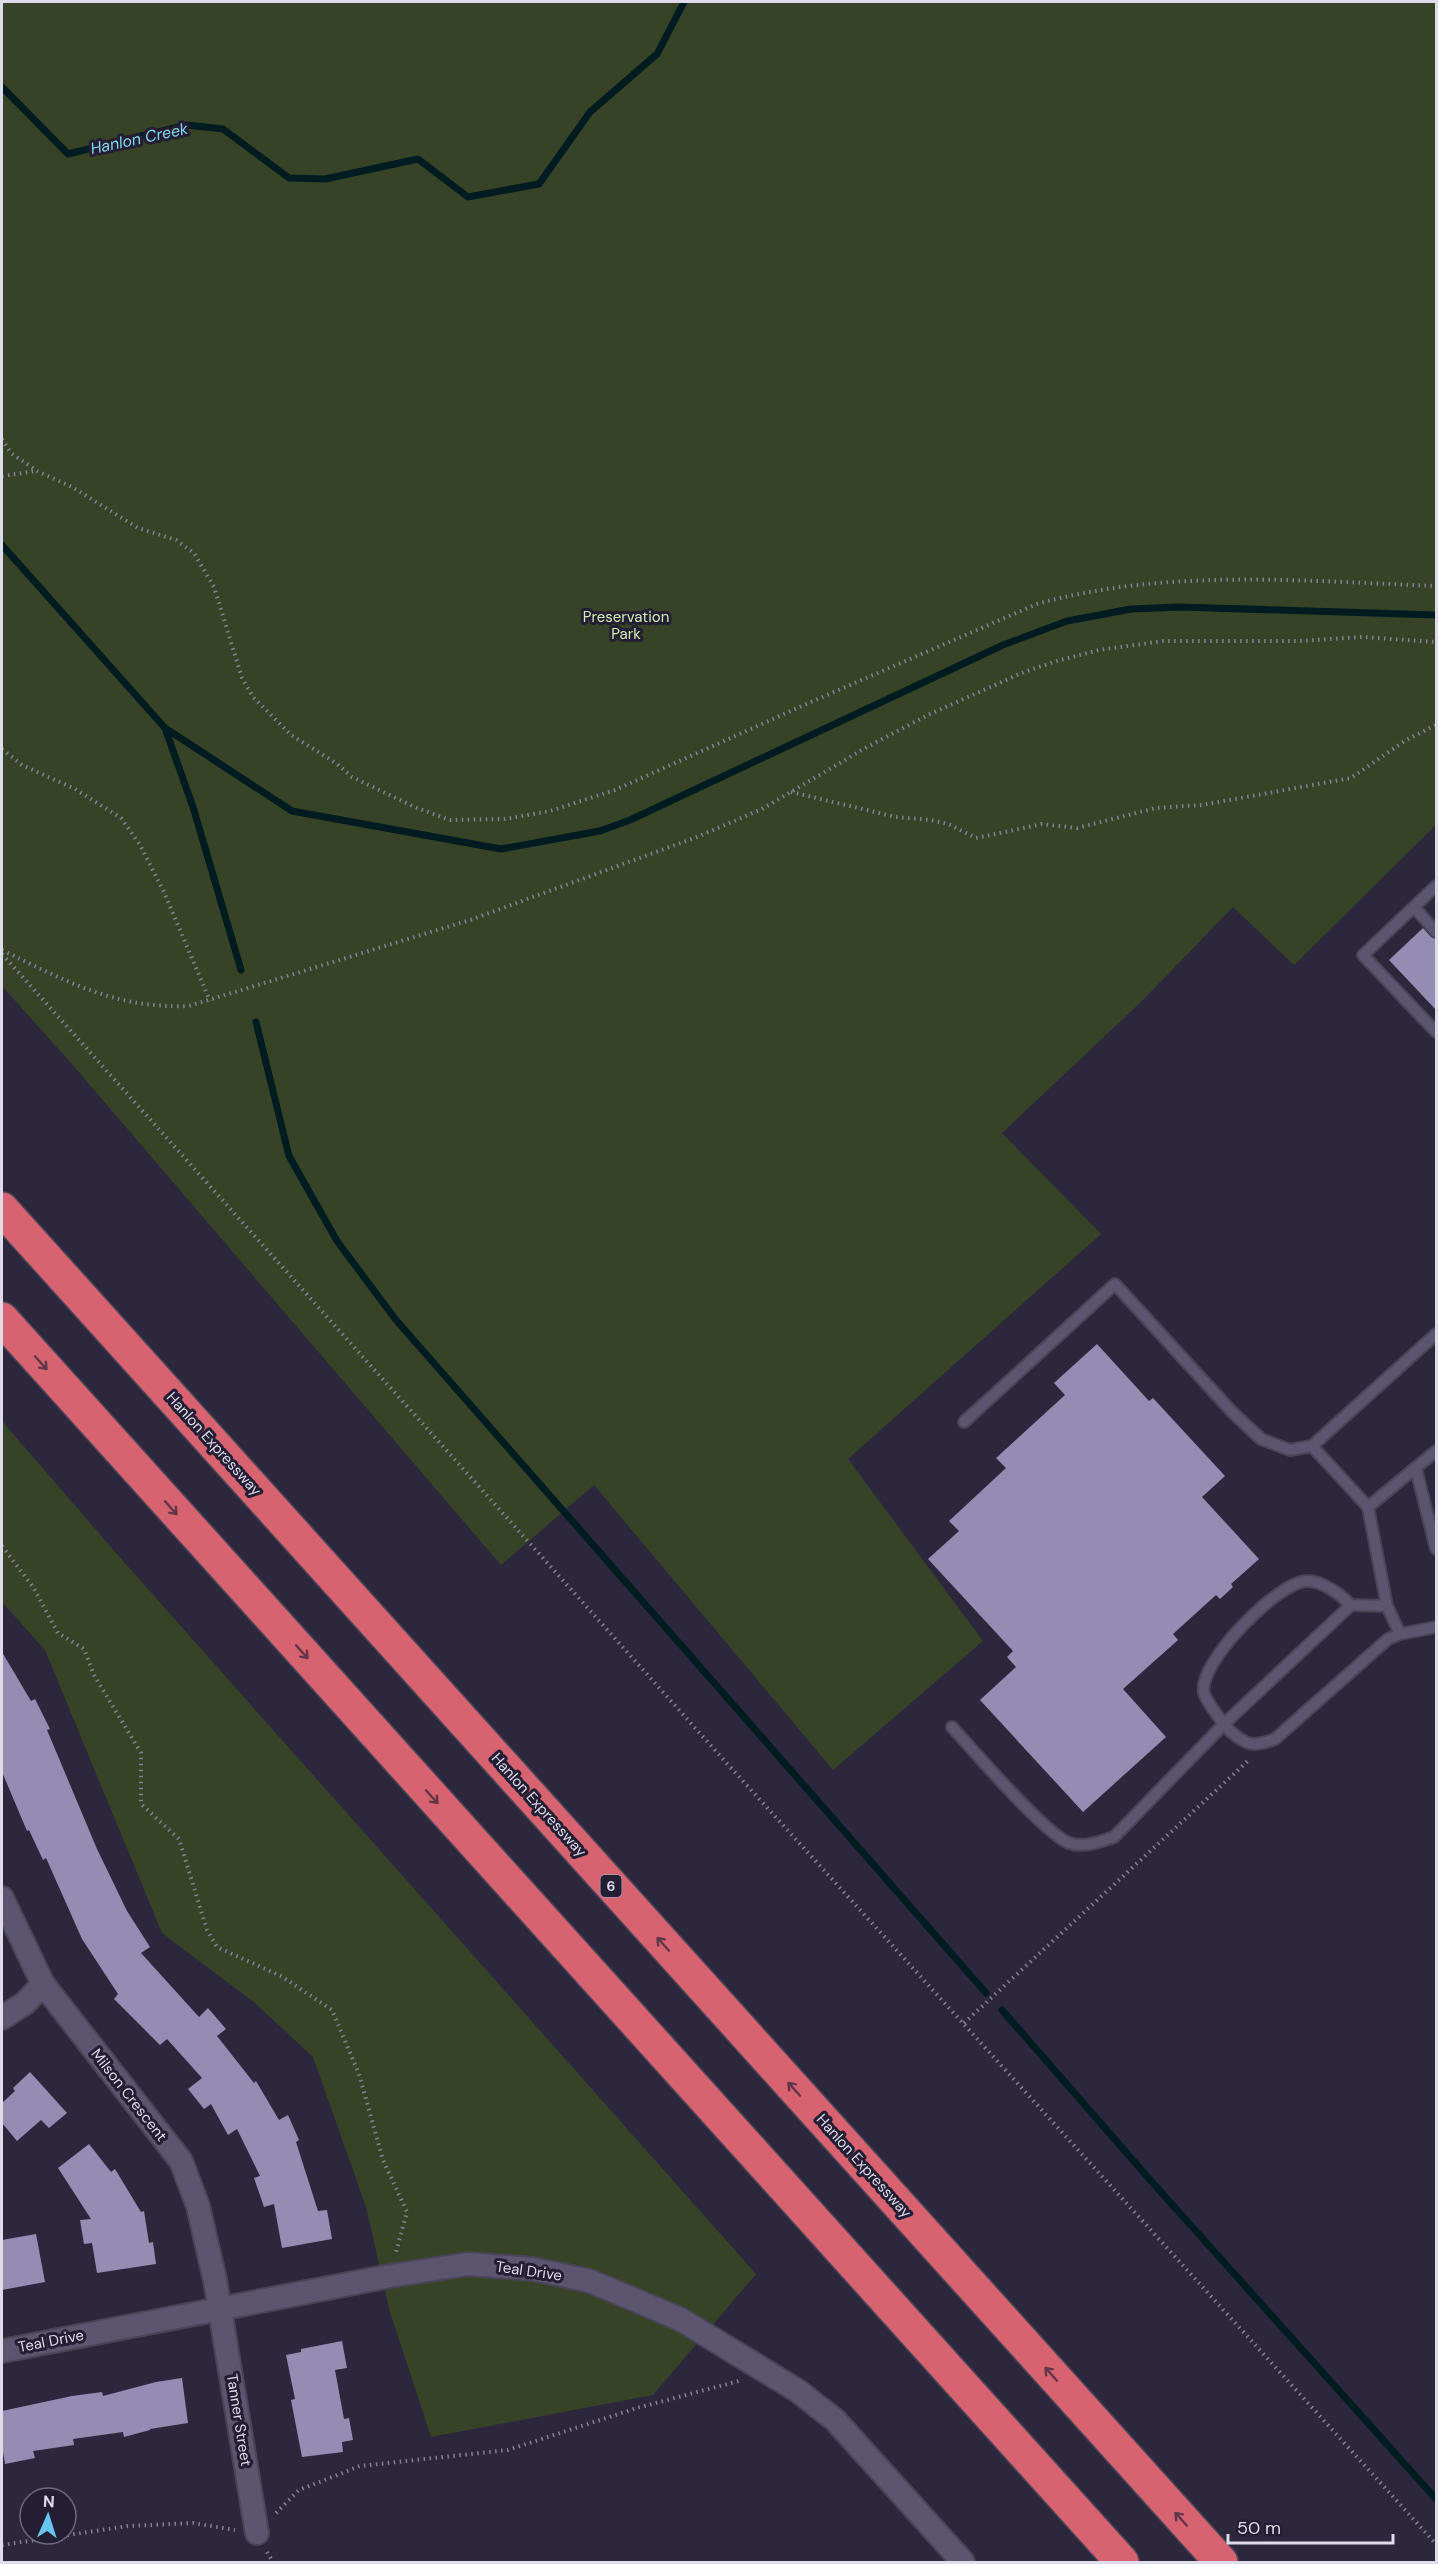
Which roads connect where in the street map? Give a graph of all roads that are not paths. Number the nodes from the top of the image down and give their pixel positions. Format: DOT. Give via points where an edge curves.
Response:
graph roads {
  1 [pos="1437,886"];
  2 [pos="1414,907"];
  3 [pos="1437,932"];
  4 [pos="1437,1032"];
  5 [pos="2,1209"];
  6 [pos="2,1319"];
  7 [pos="1437,1334"];
  8 [pos="964,1422"];
  9 [pos="1312,1446"];
  10 [pos="1437,1451"];
  11 [pos="1416,1469"];
  12 [pos="1368,1507"];
  13 [pos="1437,1549"];
  14 [pos="1351,1605"];
  15 [pos="1387,1606"];
  16 [pos="1437,1626"];
  17 [pos="1400,1634"];
  18 [pos="1224,1724"];
  19 [pos="952,1727"];
  20 [pos="2,1898"];
  21 [pos="43,1984"];
  22 [pos="2,2018"];
  23 [pos="220,2308"];
  24 [pos="2,2350"];
  25 [pos="257,2533"];
  26 [pos="963,2562"];
  27 [pos="1122,2562"];
  28 [pos="1221,2562"];
  1 -- 2 [label="lane"];
  2 -- 3 [label="lane"];
  2 -- 4 [label="lane" via="1363,955"];
  28 -- 5 [label="highway, Hanlon Expressway / 6, one-way"];
  6 -- 27 [label="highway, one-way"];
  7 -- 9 [label="lane"];
  8 -- 9 [label="lane" via="1115,1284 1261,1439 1290,1450"];
  9 -- 12 [label="lane"];
  10 -- 11 [label="lane"];
  11 -- 12 [label="lane"];
  11 -- 13 [label="lane"];
  12 -- 15 [label="lane"];
  14 -- 15 [label="lane"];
  14 -- 18 [label="lane"];
  14 -- 18 [label="lane" via="1323,1586 1307,1581 1288,1587 1231,1637 1208,1669 1204,1682 1204,1694"];
  15 -- 17 [label="lane"];
  16 -- 17 [label="lane"];
  17 -- 18 [label="lane" via="1377,1647 1271,1740 1249,1744"];
  18 -- 19 [label="lane" via="1114,1837 1093,1844 1069,1843 1043,1823"];
  20 -- 21 [label="street, Milson Crescent"];
  21 -- 22 [label="street" via="25,2003"];
  21 -- 23 [label="street, Milson Crescent" via="181,2162 198,2206"];
  23 -- 24 [label="street, Teal Drive"];
  23 -- 25 [label="street, Tanner Street"];
  23 -- 26 [label="street, Teal Drive" via="468,2264 533,2269 590,2281 680,2319 798,2391 836,2421"];
}
